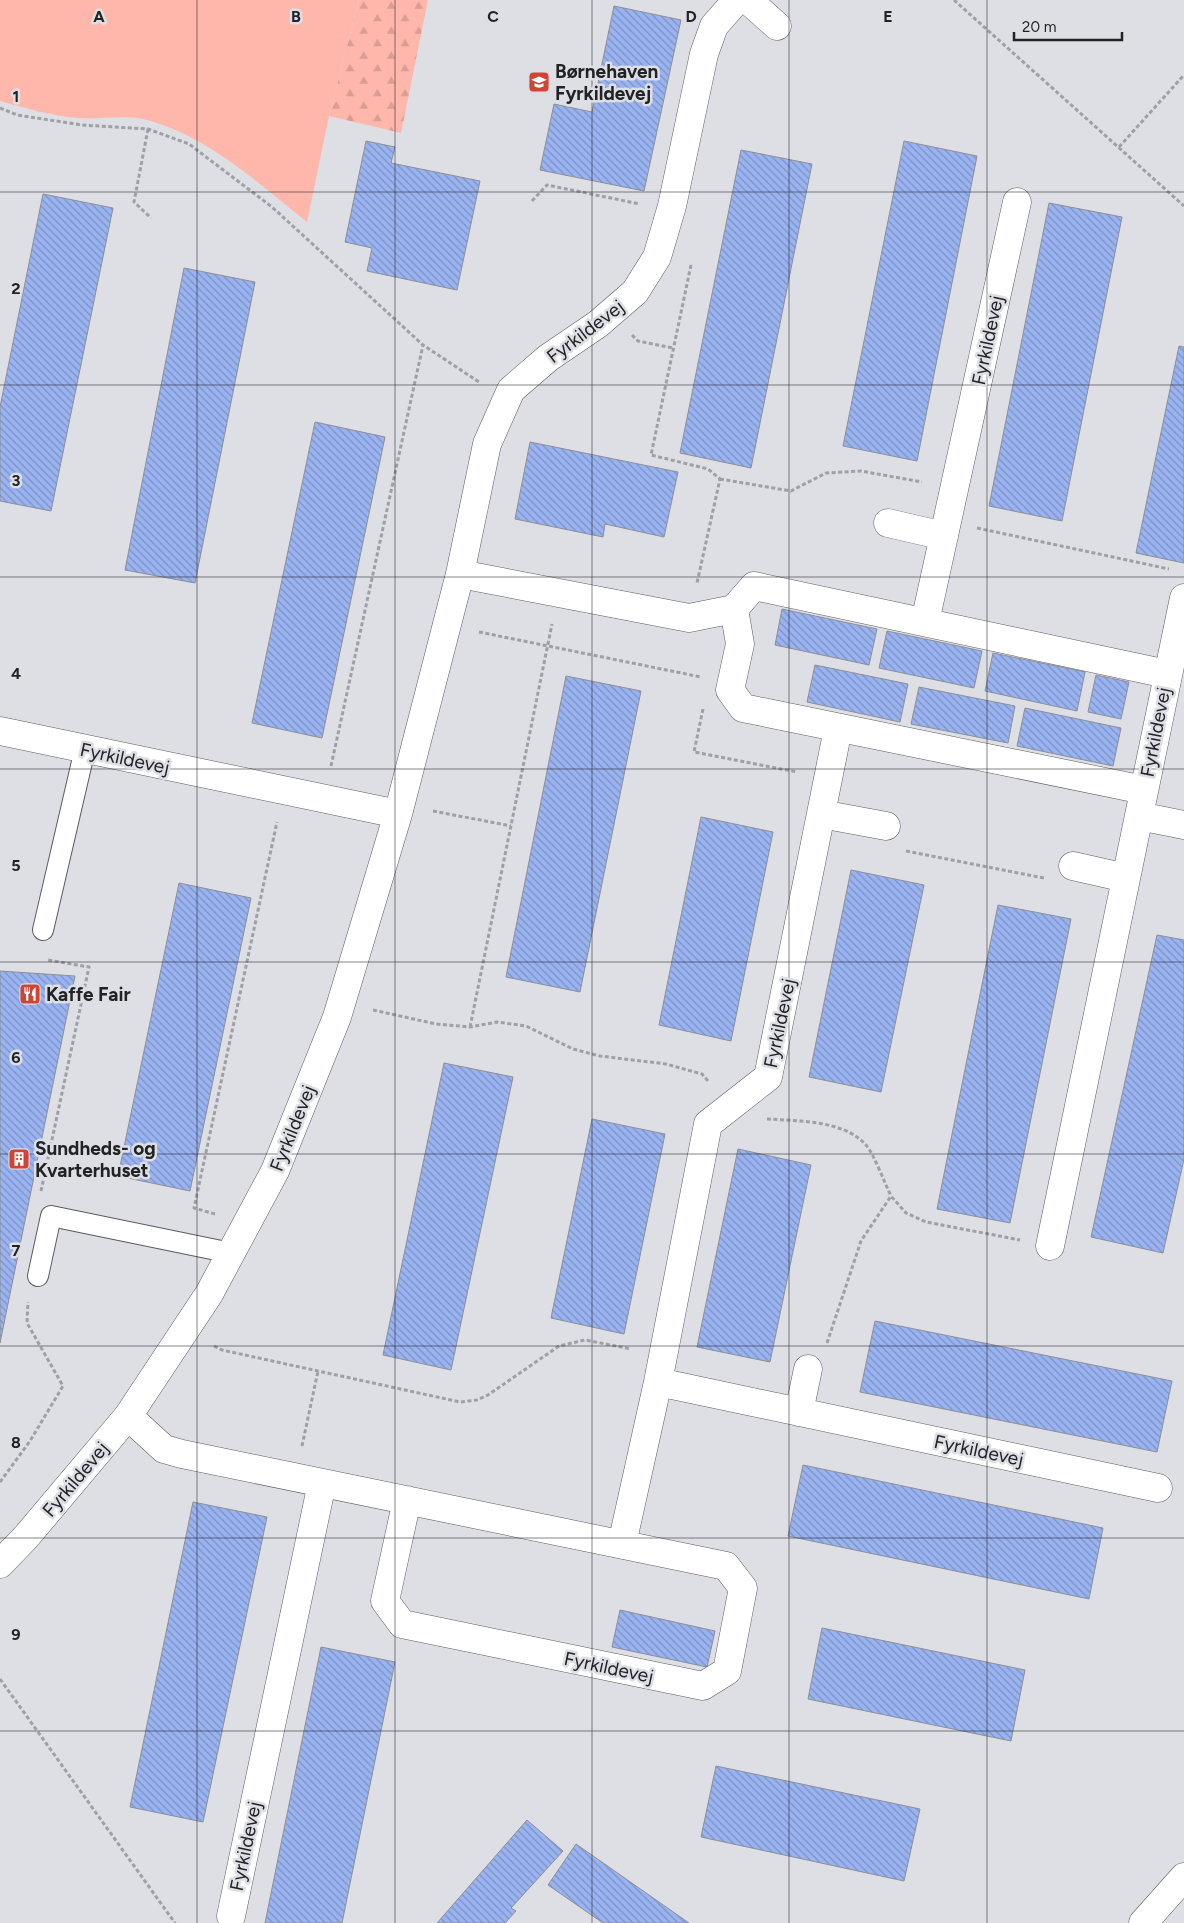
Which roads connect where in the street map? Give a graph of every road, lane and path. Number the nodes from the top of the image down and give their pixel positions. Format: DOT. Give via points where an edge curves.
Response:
graph roads {
  1 [pos="737,0"];
  2 [pos="748,0"];
  3 [pos="954,0"];
  4 [pos="777,26"];
  5 [pos="1184,75"];
  6 [pos="0,108"];
  7 [pos="148,129"];
  8 [pos="1119,147"];
  9 [pos="532,201"];
  10 [pos="1017,202"];
  11 [pos="646,205"];
  12 [pos="1184,206"];
  13 [pos="151,218"];
  14 [pos="692,262"];
  15 [pos="611,314"];
  16 [pos="423,345"];
  17 [pos="673,348"];
  18 [pos="507,400"];
  19 [pos="720,479"];
  20 [pos="954,489"];
  21 [pos="888,523"];
  22 [pos="946,529"];
  23 [pos="1174,570"];
  24 [pos="460,574"];
  25 [pos="558,594"];
  26 [pos="1184,598"];
  27 [pos="734,609"];
  28 [pos="689,618"];
  29 [pos="925,622"];
  30 [pos="447,626"];
  31 [pos="548,646"];
  32 [pos="1167,674"];
  33 [pos="709,678"];
  34 [pos="703,706"];
  35 [pos="838,729"];
  36 [pos="0,731"];
  37 [pos="85,750"];
  38 [pos="802,773"];
  39 [pos="284,790"];
  40 [pos="1144,790"];
  41 [pos="324,798"];
  42 [pos="399,809"];
  43 [pos="821,814"];
  44 [pos="1139,816"];
  45 [pos="1184,825"];
  46 [pos="511,826"];
  47 [pos="886,826"];
  48 [pos="903,850"];
  49 [pos="1073,866"];
  50 [pos="1126,878"];
  51 [pos="1047,879"];
  52 [pos="43,930"];
  53 [pos="341,1002"];
  54 [pos="470,1027"];
  55 [pos="730,1107"];
  56 [pos="891,1196"];
  57 [pos="194,1208"];
  58 [pos="51,1216"];
  59 [pos="1050,1246"];
  60 [pos="231,1253"];
  61 [pos="38,1276"];
  62 [pos="184,1332"];
  63 [pos="663,1356"];
  64 [pos="808,1370"];
  65 [pos="318,1371"];
  66 [pos="658,1382"];
  67 [pos="799,1412"];
  68 [pos="128,1416"];
  69 [pos="295,1477"];
  70 [pos="0,1482"];
  71 [pos="322,1483"];
  72 [pos="1158,1488"];
  73 [pos="407,1500"];
  74 [pos="622,1544"];
  75 [pos="0,1564"];
  76 [pos="0,1679"];
  77 [pos="1184,1876"];
  78 [pos="231,1916"];
  79 [pos="176,1923"];
  80 [pos="1143,1923"];
  1 -- 15 [label="street, Fyrkildevej" via="714,26 704,54 672,206 657,257 635,292"];
  2 -- 4 [label="street"];
  3 -- 8 [label="path"];
  5 -- 8 [label="path"];
  6 -- 7 [label="path" via="17,115 82,126"];
  7 -- 13 [label="path" via="134,202"];
  7 -- 16 [label="path" via="190,144 272,207"];
  8 -- 12 [label="path"];
  9 -- 11 [label="path" via="547,185"];
  10 -- 20 [label="street, Fyrkildevej"];
  14 -- 17 [label="path"];
  15 -- 17 [label="path" via="638,341"];
  15 -- 18 [label="street, Fyrkildevej" via="548,358 511,390"];
  16 -- 18 [label="path"];
  16 -- 41 [label="path"];
  17 -- 19 [label="path" via="650,455 708,469"];
  18 -- 24 [label="street, Fyrkildevej" via="487,444"];
  19 -- 20 [label="path" via="790,491 826,473 862,471"];
  19 -- 28 [label="path"];
  20 -- 22 [label="street, Fyrkildevej"];
  21 -- 22 [label="street"];
  22 -- 23 [label="path"];
  22 -- 29 [label="street, Fyrkildevej"];
  24 -- 25 [label="street"];
  24 -- 30 [label="street, Fyrkildevej"];
  25 -- 28 [label="street"];
  25 -- 31 [label="path"];
  26 -- 32 [label="street, Fyrkildevej"];
  27 -- 28 [label="street"];
  27 -- 29 [label="street, Fyrkildevej" via="754,586"];
  27 -- 35 [label="street, Fyrkildevej" via="740,644 730,690 743,708"];
  29 -- 32 [label="street, Fyrkildevej"];
  30 -- 31 [label="path"];
  30 -- 42 [label="street, Fyrkildevej"];
  31 -- 33 [label="path"];
  31 -- 46 [label="path"];
  32 -- 40 [label="street, Fyrkildevej"];
  34 -- 38 [label="path" via="694,752"];
  35 -- 40 [label="street, Fyrkildevej"];
  35 -- 43 [label="street, Fyrkildevej"];
  36 -- 37 [label="street, Fyrkildevej"];
  37 -- 39 [label="street, Fyrkildevej"];
  37 -- 52 [label="lane"];
  39 -- 41 [label="street, Fyrkildevej"];
  39 -- 57 [label="path"];
  40 -- 44 [label="street, Fyrkildevej"];
  41 -- 42 [label="street, Fyrkildevej"];
  42 -- 46 [label="path"];
  42 -- 53 [label="street, Fyrkildevej"];
  43 -- 47 [label="street"];
  43 -- 55 [label="street, Fyrkildevej" via="768,1077"];
  44 -- 45 [label="street"];
  44 -- 50 [label="street, Fyrkildevej"];
  46 -- 54 [label="path"];
  48 -- 51 [label="path"];
  49 -- 50 [label="street"];
  50 -- 59 [label="street, Fyrkildevej"];
  52 -- 58 [label="path" via="38,958 89,967 40,1193"];
  53 -- 54 [label="path" via="436,1024"];
  53 -- 60 [label="street, Fyrkildevej" via="275,1171"];
  54 -- 55 [label="path" via="497,1022 526,1026 573,1049 600,1056 666,1064 702,1074"];
  55 -- 56 [label="path" via="747,1117 832,1124 845,1131 866,1144"];
  55 -- 63 [label="street, Fyrkildevej" via="708,1124"];
  56 -- 59 [label="path" via="906,1213 926,1222"];
  56 -- 64 [label="path" via="860,1240 824,1353"];
  58 -- 60 [label="lane"];
  58 -- 61 [label="lane"];
  60 -- 62 [label="street, Fyrkildevej"];
  61 -- 70 [label="path" via="27,1304 28,1323 64,1386"];
  62 -- 65 [label="path" via="222,1350"];
  62 -- 68 [label="street, Fyrkildevej"];
  63 -- 65 [label="path" via="585,1340 559,1346 488,1395 460,1402"];
  63 -- 66 [label="street, Fyrkildevej"];
  64 -- 67 [label="street"];
  65 -- 69 [label="path"];
  66 -- 67 [label="street, Fyrkildevej"];
  66 -- 74 [label="street, Fyrkildevej"];
  67 -- 72 [label="street, Fyrkildevej"];
  68 -- 69 [label="street, Fyrkildevej" via="164,1449"];
  68 -- 75 [label="street, Fyrkildevej"];
  69 -- 71 [label="street, Fyrkildevej"];
  71 -- 73 [label="street, Fyrkildevej"];
  71 -- 78 [label="street, Fyrkildevej"];
  73 -- 74 [label="street, Fyrkildevej"];
  73 -- 74 [label="street, Fyrkildevej" via="384,1601 402,1624 703,1686 727,1671 743,1588 726,1566"];
  76 -- 79 [label="path"];
  77 -- 80 [label="street"];
}
